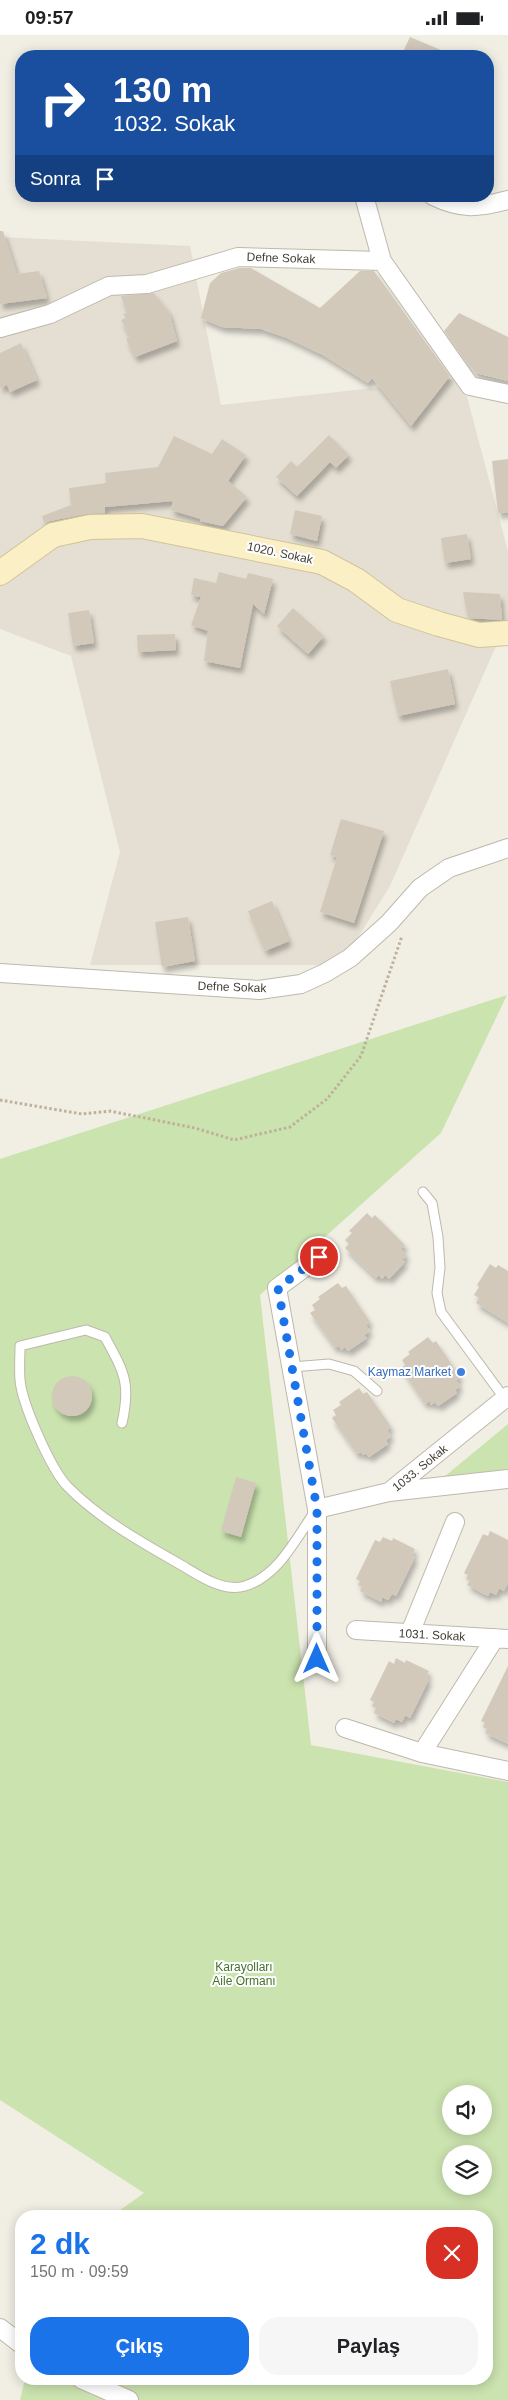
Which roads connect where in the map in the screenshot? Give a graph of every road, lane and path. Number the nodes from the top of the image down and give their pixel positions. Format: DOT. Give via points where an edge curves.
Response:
graph roads {
  1 [pos="508,200"];
  2 [pos="366,202"];
  3 [pos="446,202"];
  4 [pos="382,261"];
  5 [pos="0,327"];
  6 [pos="508,394"];
  7 [pos="0,573"];
  8 [pos="508,633"];
  9 [pos="508,848"];
  10 [pos="407,930"];
  11 [pos="0,973"];
  12 [pos="0,1099"];
  13 [pos="423,1192"];
  14 [pos="319,1257"];
  15 [pos="292,1367"];
  16 [pos="377,1391"];
  17 [pos="506,1398"];
  18 [pos="122,1423"];
  19 [pos="508,1479"];
  20 [pos="389,1492"];
  21 [pos="317,1509"];
  22 [pos="455,1523"];
  23 [pos="356,1631"];
  24 [pos="410,1633"];
  25 [pos="502,1638"];
  26 [pos="317,1659"];
  27 [pos="345,1728"];
  28 [pos="422,1753"];
  29 [pos="508,1771"];
  30 [pos="0,2328"];
  31 [pos="15,2339"];
  32 [pos="95,2385"];
  33 [pos="129,2400"];
  1 -- 3 [label="street" via="478,207"];
  2 -- 4 [label="street"];
  4 -- 5 [label="street, Defne Sokak" via="238,257 147,284 110,286 50,314"];
  4 -- 6 [label="street" via="470,386"];
  7 -- 8 [label="street, 1020. Sokak" via="53,535 90,527 142,526 322,562 356,580 398,610 479,635"];
  9 -- 11 [label="street, Defne Sokak" via="449,868 420,887 389,923 350,958 301,984 259,990"];
  10 -- 12 [label="path" via="402,936 361,1056 327,1099 290,1127 234,1140 195,1128 110,1111 82,1114"];
  13 -- 17 [label="lane" via="432,1203 438,1237 440,1268 437,1293 441,1312"];
  14 -- 15 [label="street" via="278,1288"];
  15 -- 16 [label="lane" via="329,1364 354,1371"];
  15 -- 21 [label="street"];
  17 -- 20 [label="street, 1033. Sokak"];
  18 -- 21 [label="lane" via="128,1397 124,1370 105,1337 86,1330 20,1346 20,1381 35,1433 66,1485 121,1530 214,1583 243,1587 265,1577"];
  19 -- 20 [label="street"];
  20 -- 21 [label="street, 1033. Sokak"];
  21 -- 26 [label="street"];
  22 -- 24 [label="street"];
  23 -- 24 [label="street, 1031. Sokak"];
  24 -- 25 [label="street, 1031. Sokak"];
  25 -- 28 [label="street"];
  27 -- 28 [label="street"];
  28 -- 29 [label="street"];
  30 -- 31 [label="street"];
  32 -- 33 [label="street"];
}
